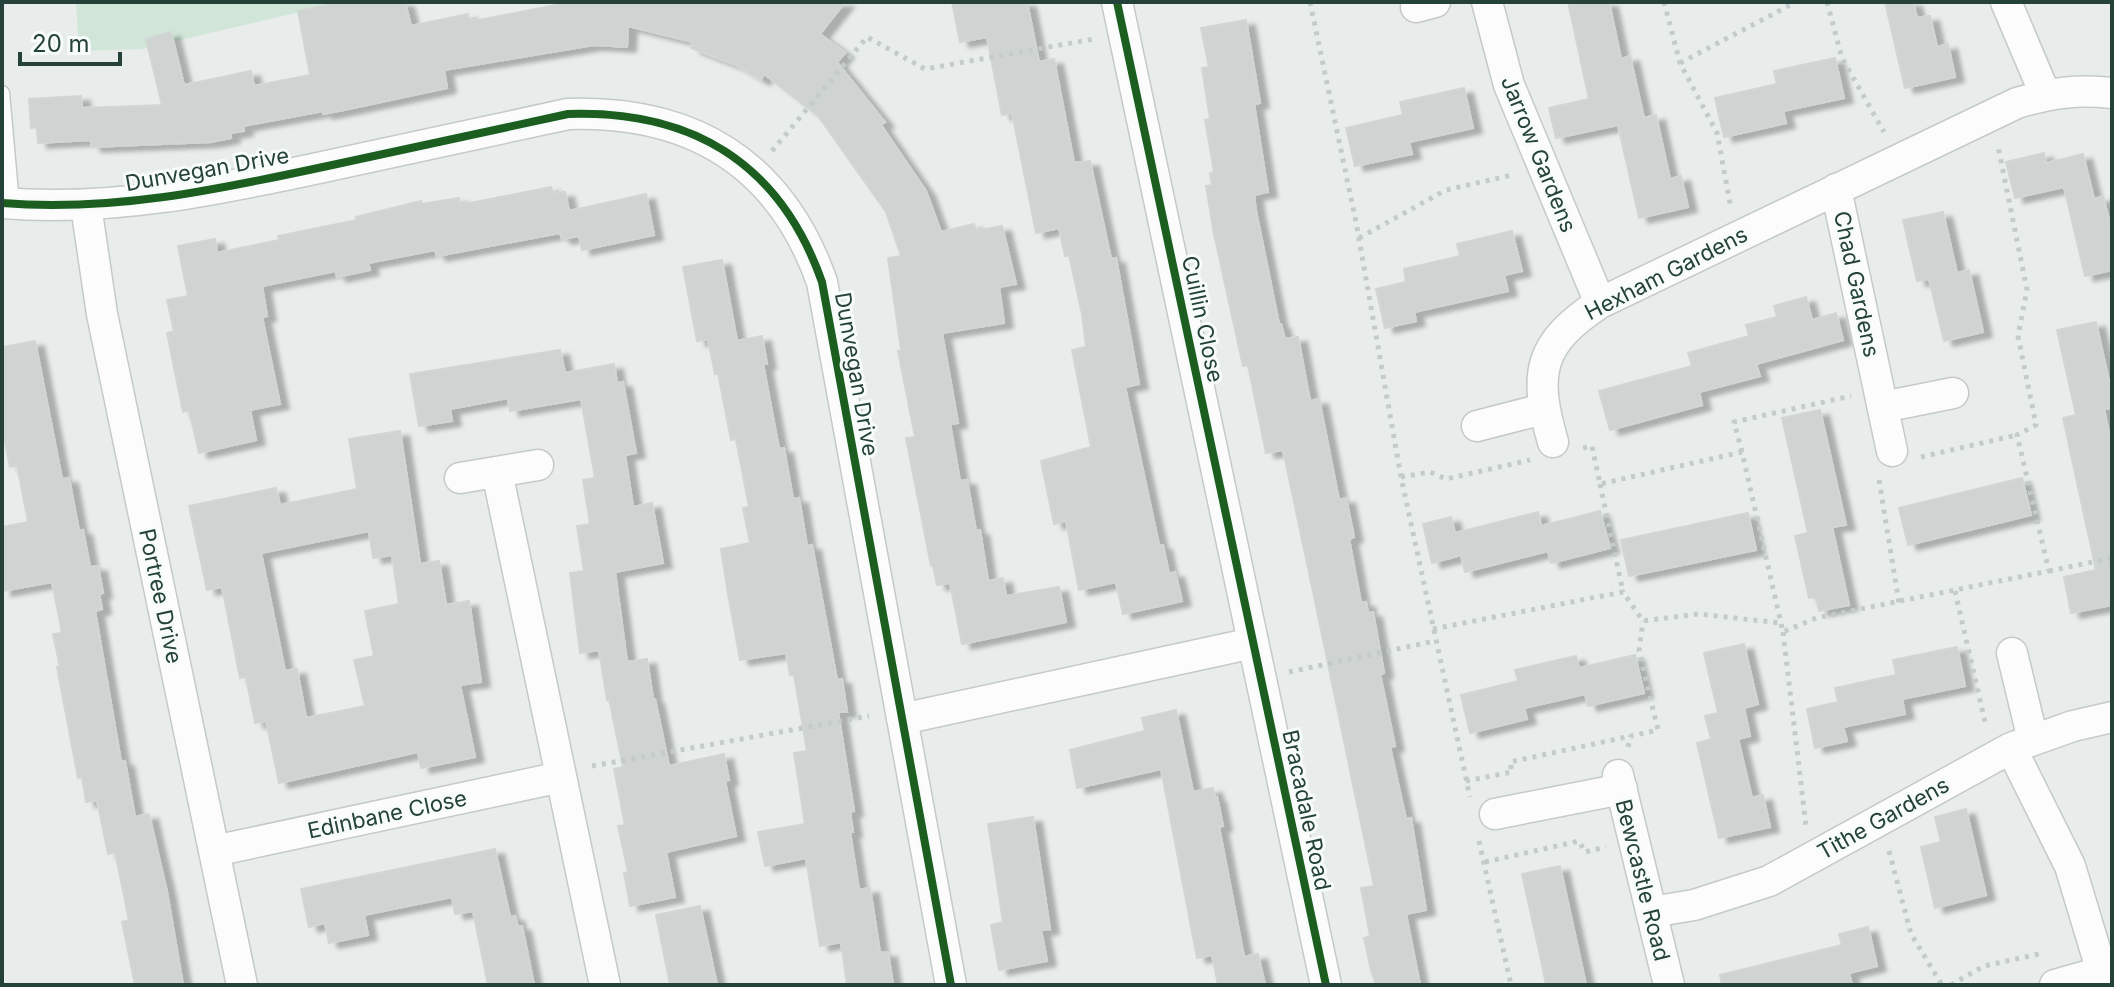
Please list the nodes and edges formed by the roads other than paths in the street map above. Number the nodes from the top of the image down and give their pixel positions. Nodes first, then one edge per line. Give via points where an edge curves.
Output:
1 (1117, 2) edge
2 (1487, 2) edge
3 (2006, 2) edge
4 (2, 93) edge
5 (2112, 93) edge
6 (2045, 94) junction
7 (1836, 189) junction
8 (7, 203) edge
9 (86, 206) junction
10 (1600, 303) junction
11 (1953, 393) dead end
12 (1883, 407) junction
13 (1543, 409) junction
14 (1477, 426) dead end
15 (1558, 449) road end
16 (1893, 459) road end
17 (538, 465) dead end
18 (497, 472) junction
19 (460, 478) dead end
20 (1253, 643) junction
21 (2012, 653) dead end
22 (2112, 717) edge
23 (902, 719) junction
24 (2022, 744) junction
25 (561, 777) junction
26 (1481, 817) road end
27 (214, 851) junction
28 (1651, 912) junction
29 (2107, 971) edge
30 (242, 985) edge
31 (605, 985) edge
32 (951, 985) edge
33 (1326, 985) edge
34 (1669, 985) edge
35 (2055, 985) edge

1 - 20 street, Cuillin Close
2 - 10 street, Jarrow Gardens via 1509,85
3 - 6 street
4 - 8 lane
5 - 6 street, Chad Gardens
6 - 7 street, Chad Gardens via 1991,114
7 - 10 street, Hexham Gardens
7 - 12 street, Chad Gardens
8 - 9 street, Dunvegan Drive
9 - 23 street, Dunvegan Drive via 241,184 568,114 657,122 725,151 779,197 811,251 822,282
9 - 27 street, Portree Drive via 102,314
10 - 13 street, Hexham Gardens via 1575,319 1554,345 1541,382
11 - 12 street
12 - 16 street, Chad Gardens
13 - 14 street
13 - 15 street, Hexham Gardens
17 - 18 street
18 - 19 street
18 - 25 street
20 - 23 street
20 - 33 street, Bracadale Road
21 - 24 street
22 - 24 street, Tithe Gardens
23 - 32 street, Dunvegan Drive
24 - 28 street, Tithe Gardens via 1769,881 1694,905
24 - 29 street
25 - 27 street, Edinbane Close
25 - 31 street
26 - 28 street, Bewcastle Road via 1620,782
27 - 30 street, Portree Drive
28 - 34 street, Bewcastle Road
29 - 35 street

